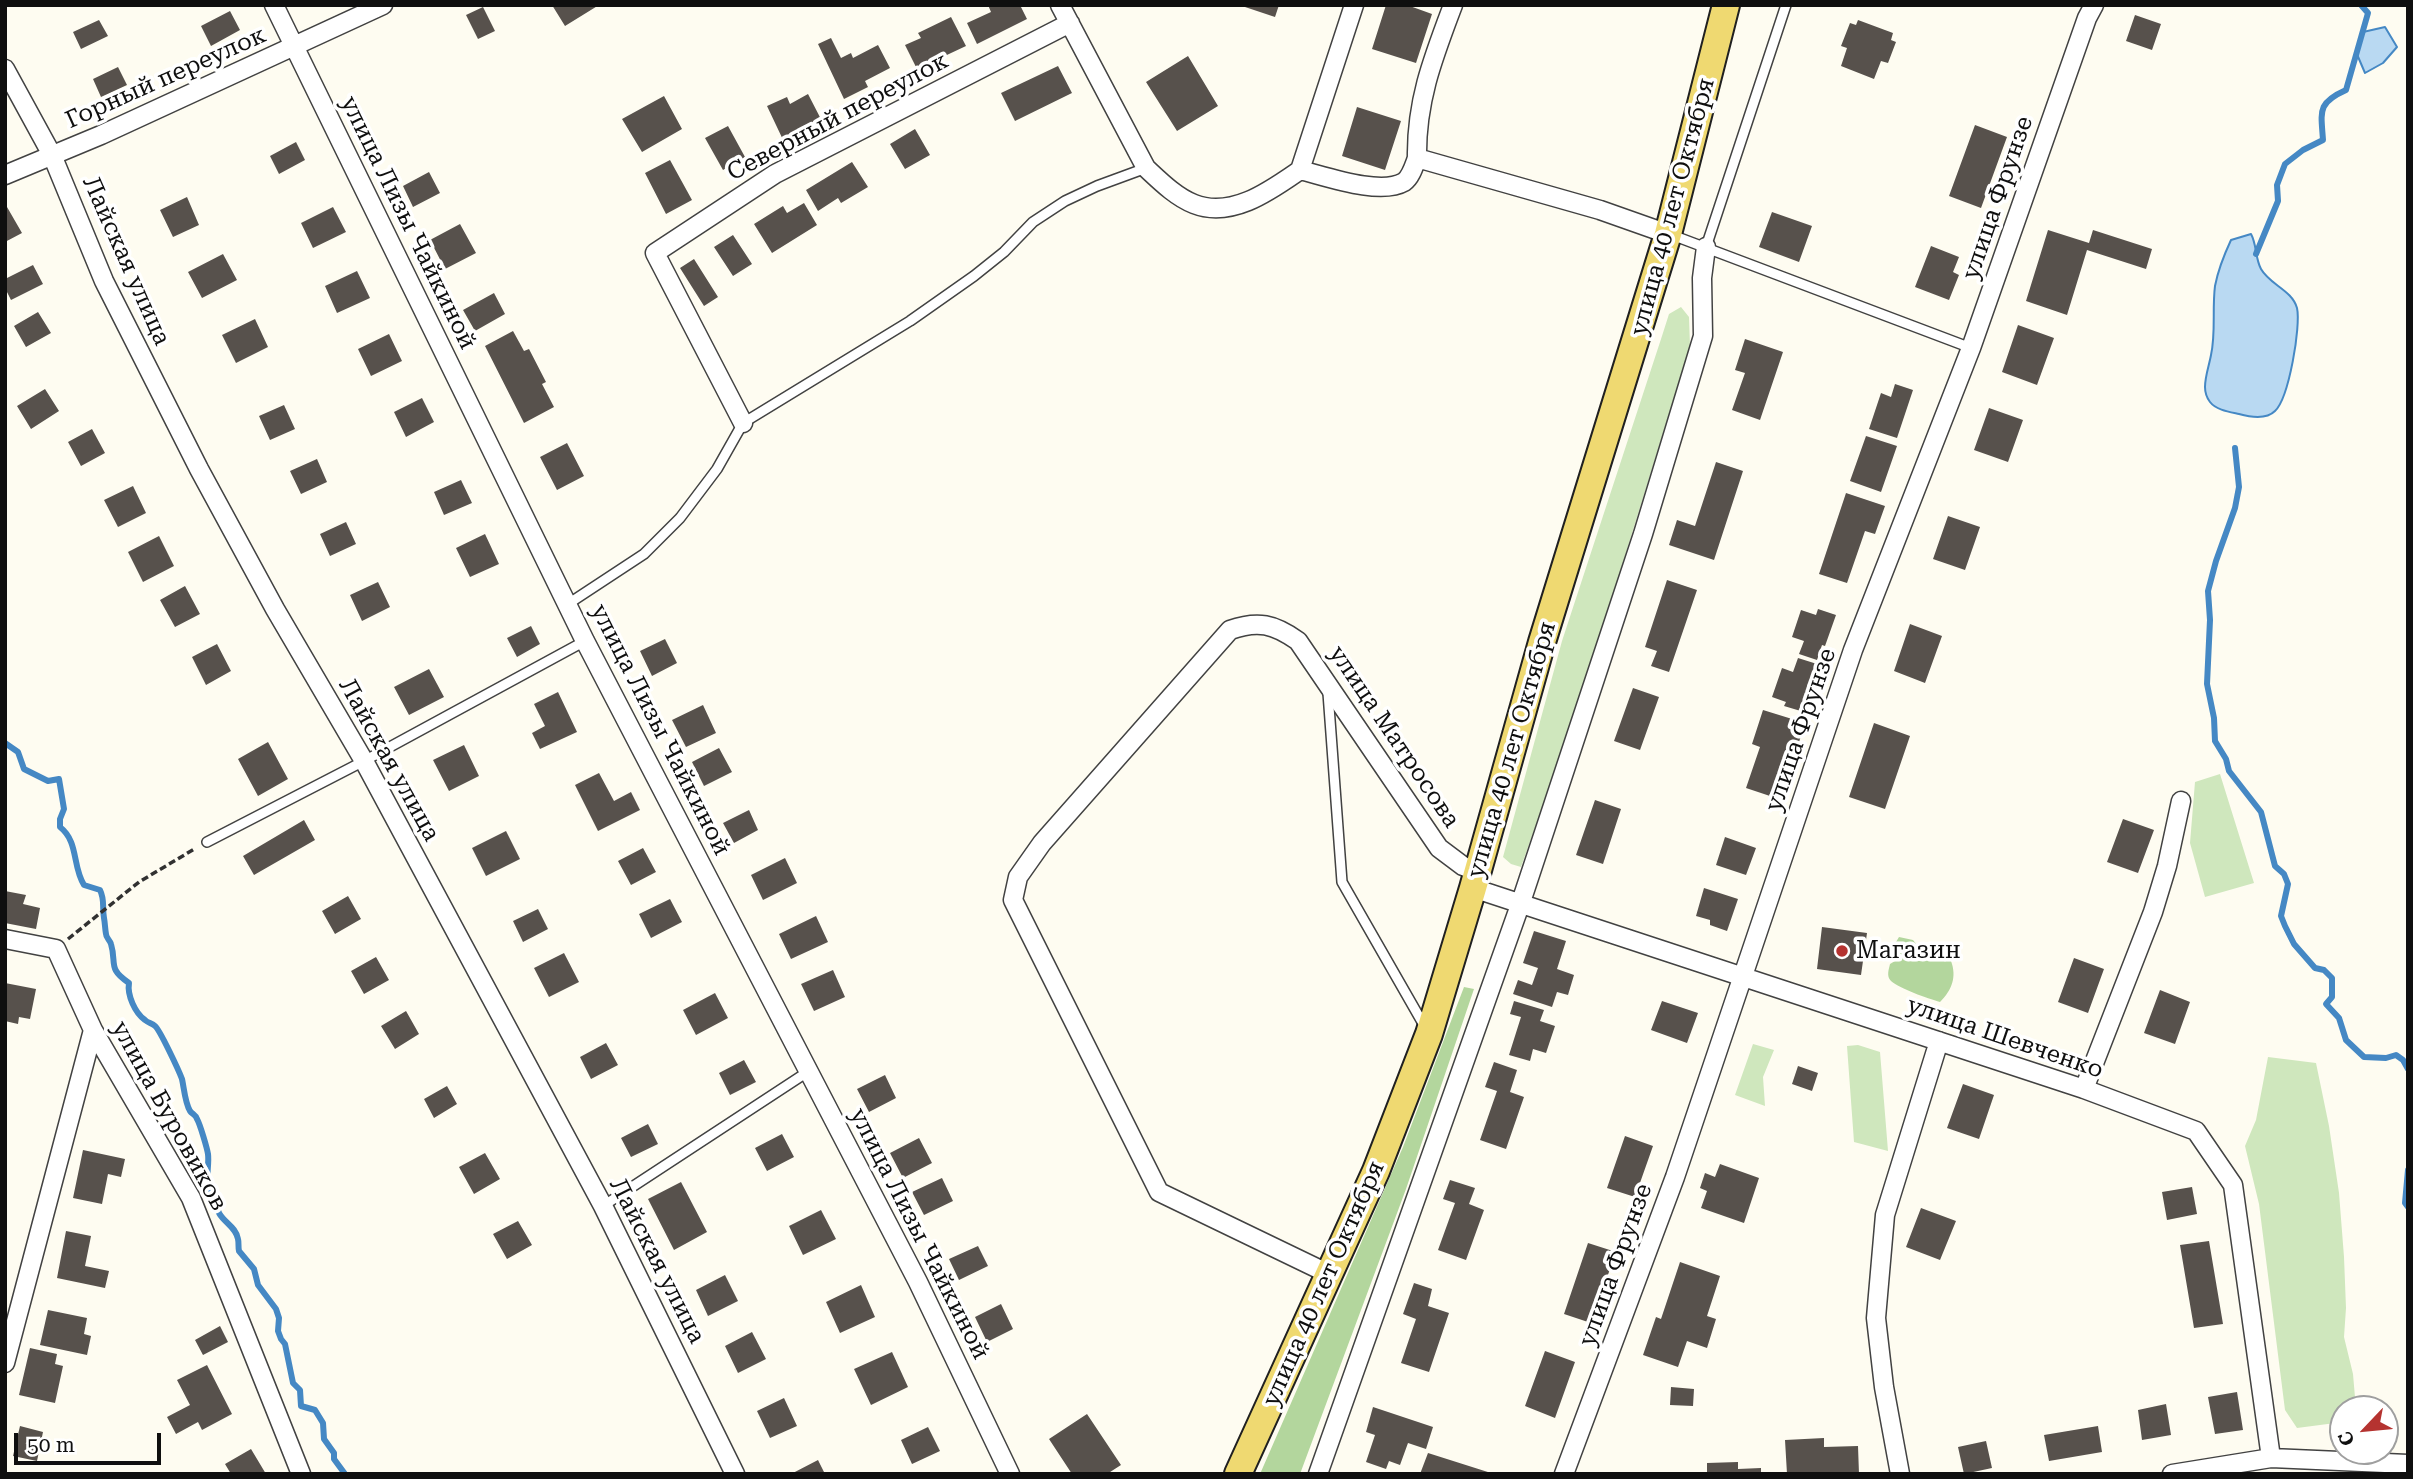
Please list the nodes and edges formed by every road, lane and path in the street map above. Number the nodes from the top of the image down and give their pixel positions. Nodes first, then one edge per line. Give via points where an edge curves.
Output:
1 (274, 5) edge
2 (383, 5) edge
3 (1060, 5) edge
4 (1354, 5) edge
5 (1453, 5) edge
6 (1726, 5) edge
7 (1786, 5) edge
8 (2094, 5) edge
9 (1070, 23) junction
10 (294, 47) junction
11 (5, 69) edge
12 (52, 155) junction
13 (1417, 158) junction
14 (1146, 168) junction
15 (1300, 170) junction
16 (5, 175) edge
17 (1668, 234) junction
18 (1706, 247) junction
19 (1971, 348) junction
20 (743, 423) junction
21 (568, 604) junction
22 (585, 640) junction
23 (1328, 684) junction
24 (364, 761) junction
25 (2181, 801) dead end
26 (207, 842) joint
27 (1475, 880) junction
28 (1520, 905) junction
29 (5, 939) edge
30 (56, 949) junction
31 (1744, 978) junction
32 (93, 1030) junction
33 (1429, 1034) junction
34 (1939, 1041) junction
35 (809, 1071) junction
36 (2084, 1089) junction
37 (603, 1206) junction
38 (1329, 1274) junction
39 (11, 1320) edge
40 (5, 1363) edge
41 (2271, 1458) junction
42 (2408, 1464) edge
43 (2366, 1468) edge
44 (301, 1474) edge
45 (736, 1474) edge
46 (1010, 1474) edge
47 (1238, 1474) edge
48 (1318, 1474) edge
49 (1564, 1474) edge
50 (1900, 1474) edge
51 (2172, 1474) edge

1 - 10 street, улица Лизы Чайкиной
2 - 10 street, Горный переулок
3 - 9 street
4 - 15 street
5 - 13 street via 1421,100
6 - 17 main road, улица 40 лет Октября
7 - 18 lane
8 - 19 street, улица Фрунзе
9 - 14 street
9 - 20 street, Северный переулок via 775,174 655,253
10 - 12 street, Горный переулок
10 - 21 street, улица Лизы Чайкиной
11 - 12 street, Лайская улица
12 - 16 street, Горный переулок
12 - 24 street, Лайская улица via 104,281 199,469
13 - 15 street via 1402,183 1379,187
13 - 17 street
14 - 15 street via 1195,205 1218,208 1257,197
14 - 20 lane via 1065,201 1034,222 974,276 910,321
17 - 18 lane
17 - 27 main road, улица 40 лет Октября via 1542,642
18 - 19 lane
18 - 28 street, улица 40 лет Октября via 1703,336 1597,679
19 - 31 street, улица Фрунзе via 1853,650
20 - 21 lane via 718,469 680,518 644,554
21 - 22 street, улица Лизы Чайкиной
22 - 24 lane
22 - 35 street, улица Лизы Чайкиной
23 - 27 street, улица Матросова via 1439,848
23 - 33 lane via 1342,882
23 - 38 street, улица Матросова via 1298,641 1273,627 1250,623 1230,630 1042,843 1017,877 1013,900 1159,1192
24 - 26 lane
24 - 37 street, Лайская улица
25 - 36 street via 2153,912
26 - 30 path via 139,882
27 - 28 street, улица Шевченко
27 - 33 main road, улица 40 лет Октября
28 - 31 street, улица Шевченко
28 - 48 street, улица 40 лет Октября
29 - 30 street
30 - 32 street, улица Буровиков
31 - 34 street, улица Шевченко
31 - 49 street, улица Фрунзе
32 - 39 street
32 - 44 street, улица Буровиков via 191,1198
33 - 38 main road, улица 40 лет Октября via 1376,1171
34 - 36 street, улица Шевченко
34 - 50 street via 1885,1215 1876,1318
35 - 37 lane
35 - 46 street, улица Лизы Чайкиной
36 - 41 street, улица Шевченко via 2196,1130 2233,1185
37 - 45 street, Лайская улица
38 - 47 main road, улица 40 лет Октября
39 - 40 street
41 - 43 street
41 - 51 street
42 - 43 street

